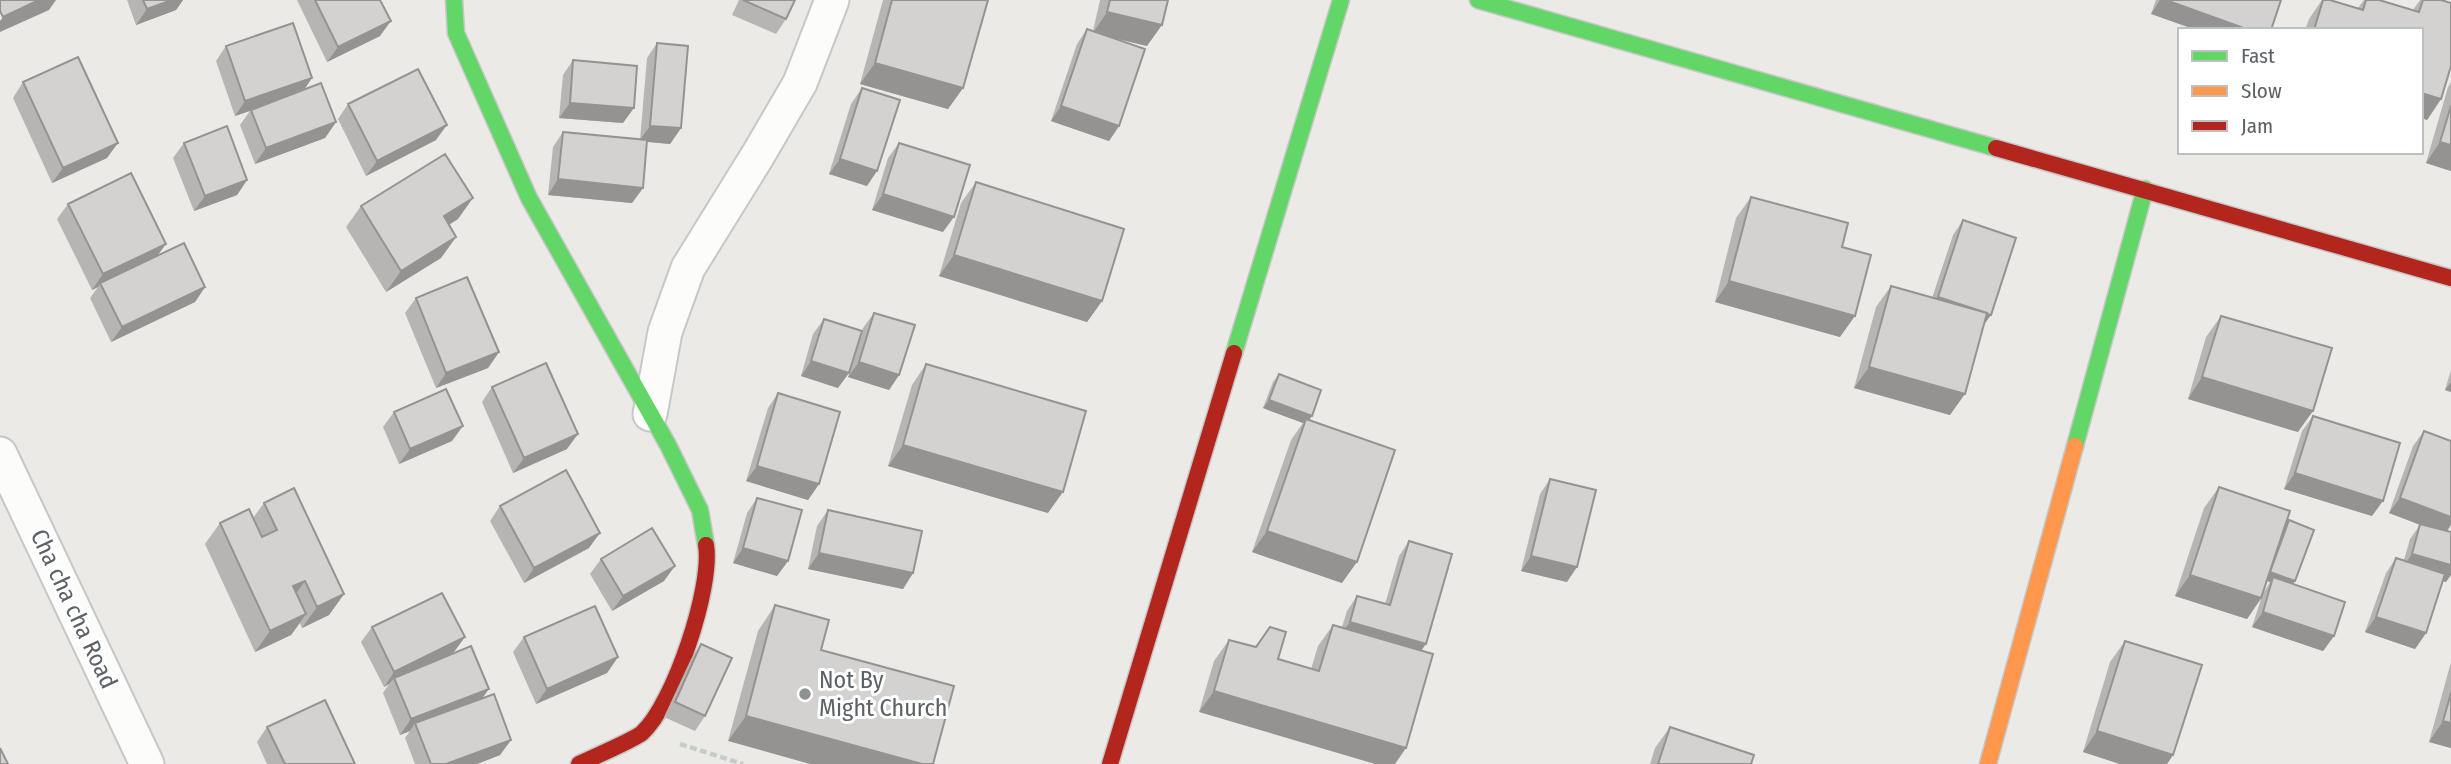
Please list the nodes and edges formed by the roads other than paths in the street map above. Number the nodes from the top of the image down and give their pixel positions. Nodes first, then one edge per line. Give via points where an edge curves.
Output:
1 (454, 0) edge
2 (832, 0) edge
3 (1341, 0) edge
4 (1478, 0) edge
5 (2145, 189) junction
6 (2451, 278) edge
7 (650, 414) junction
8 (0, 454) edge
9 (147, 764) edge
10 (579, 764) edge
11 (1110, 764) edge
12 (1988, 764) edge

1 - 7 street via 456,33 529,198
2 - 7 street via 800,83 688,268 665,332
3 - 11 street
4 - 5 street
5 - 6 street
5 - 12 street
7 - 10 street via 700,510 707,552 703,596 663,703 642,733
8 - 9 street, Cha cha cha Road

